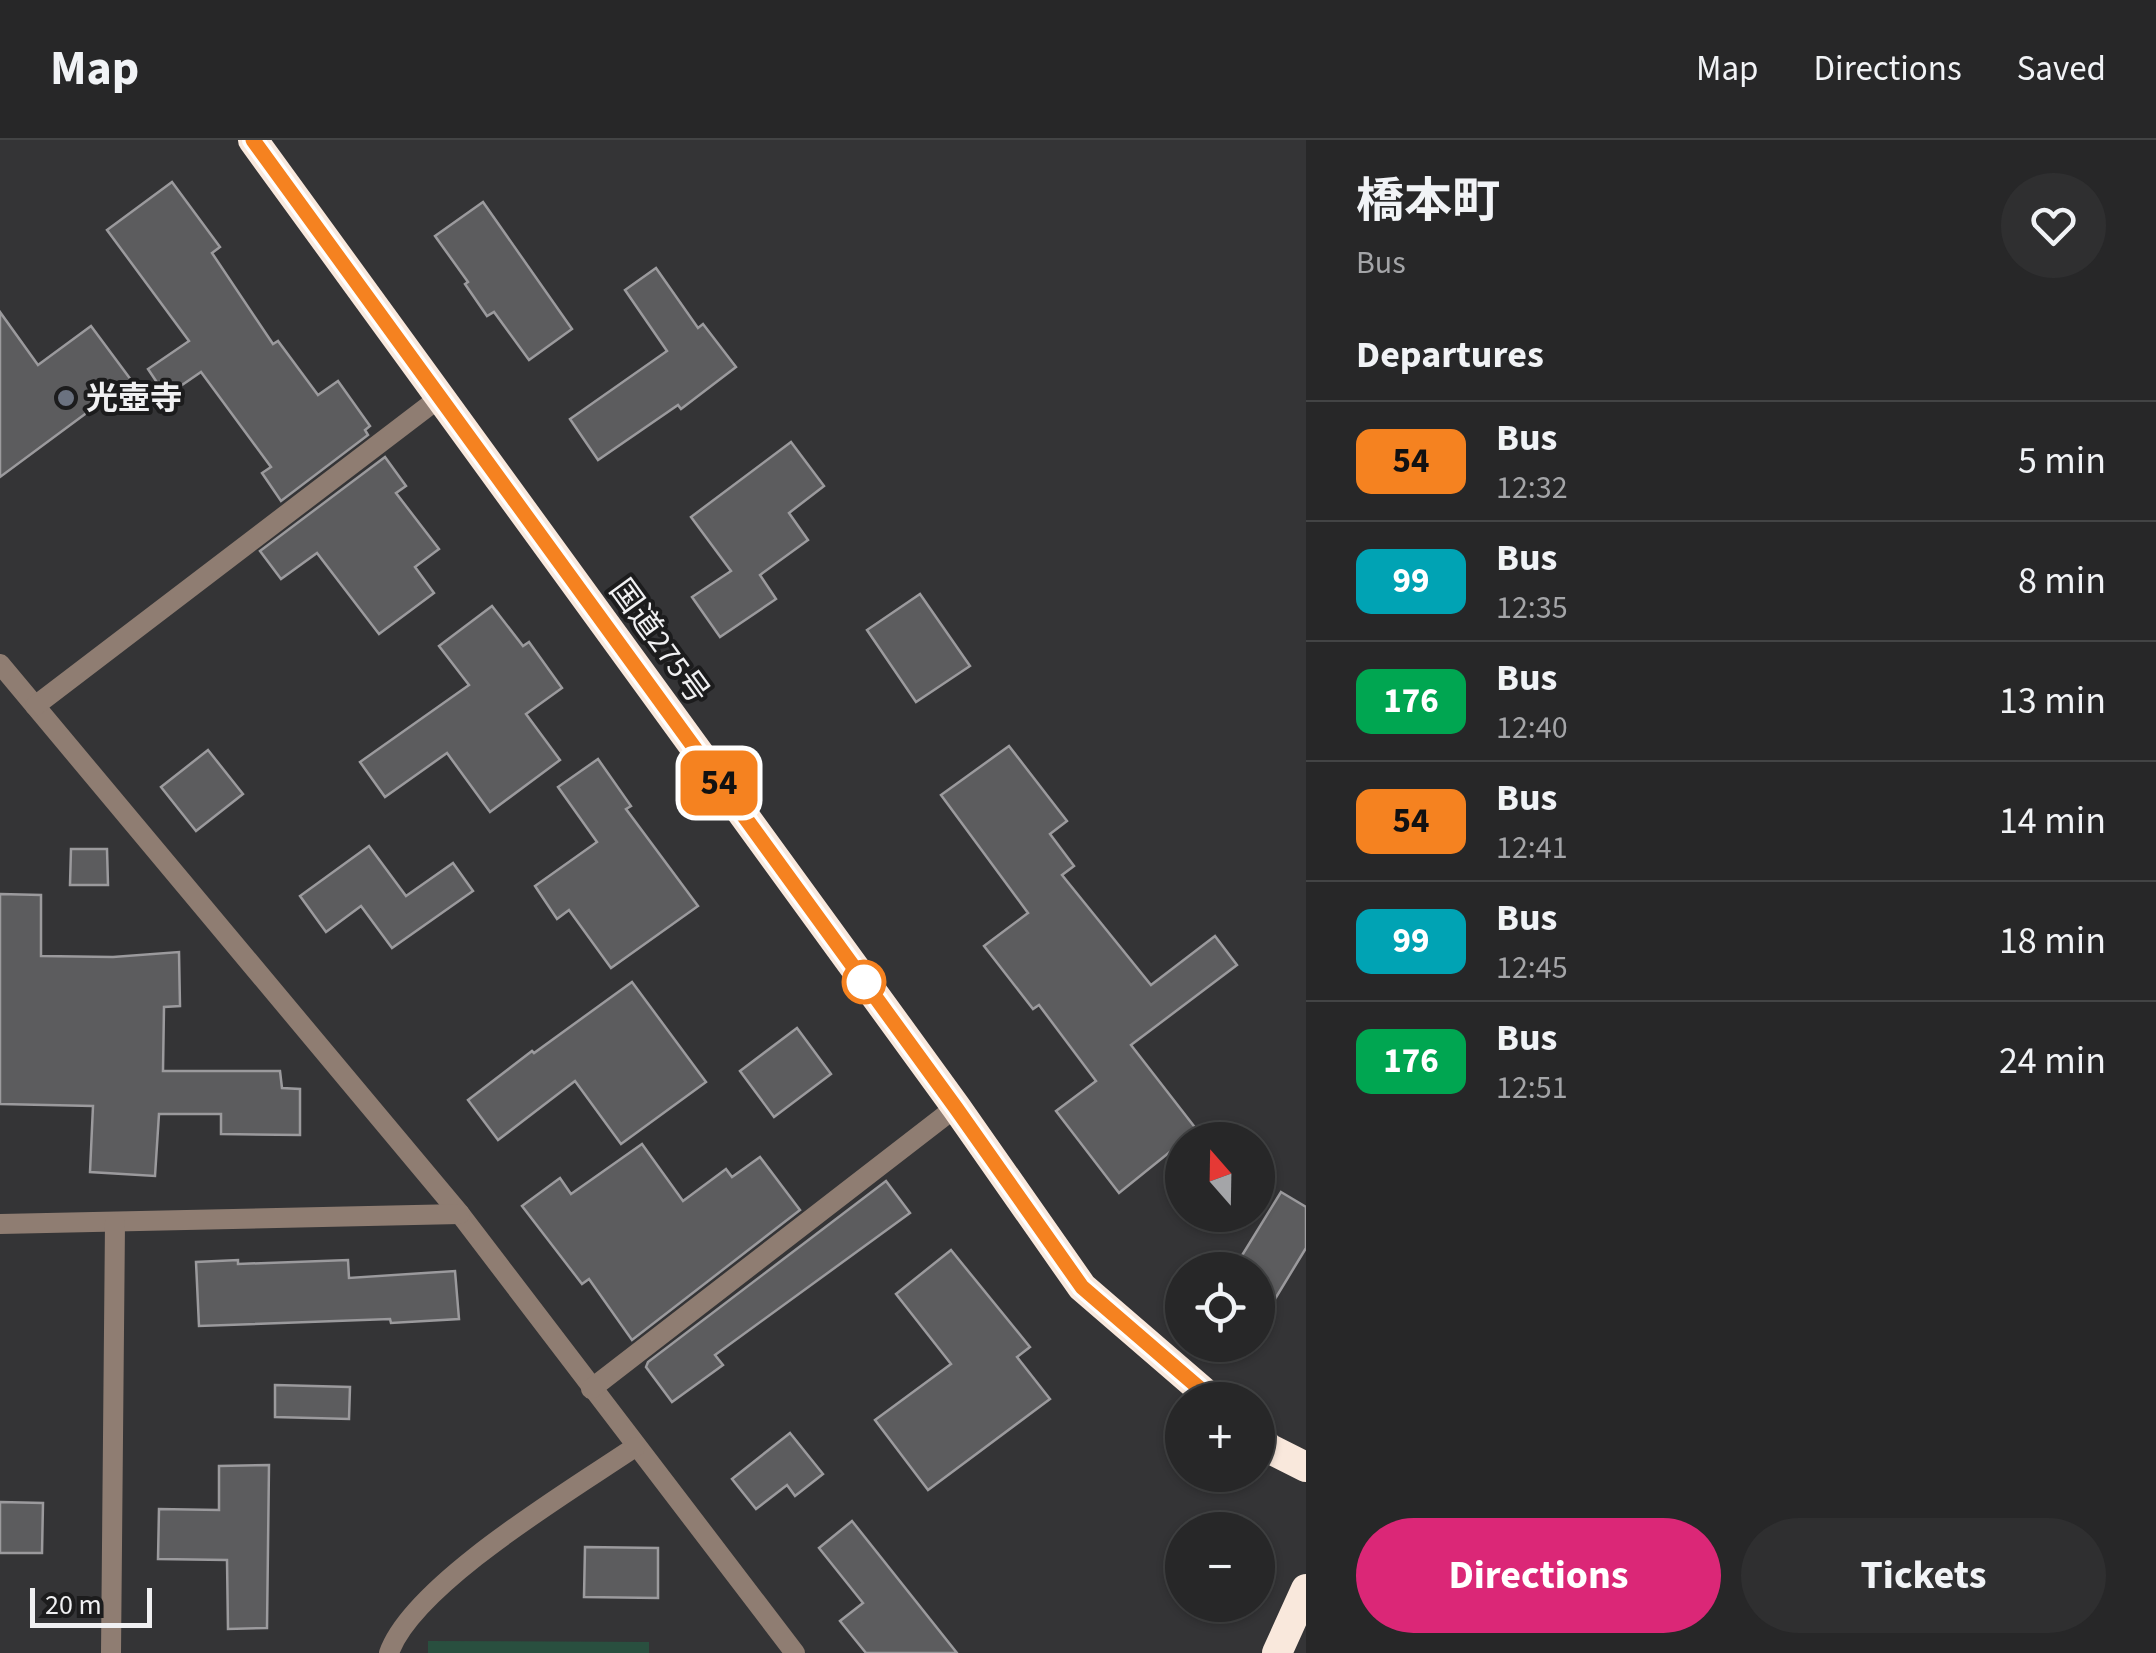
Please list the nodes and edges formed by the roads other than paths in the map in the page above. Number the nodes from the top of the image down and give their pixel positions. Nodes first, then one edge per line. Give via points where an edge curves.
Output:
1 (253, 140) edge
2 (439, 398) junction
3 (0, 664) edge
4 (35, 706) junction
5 (956, 1108) junction
6 (460, 1214) junction
7 (115, 1223) junction
8 (0, 1224) edge
9 (1192, 1382) edge
10 (591, 1389) junction
11 (635, 1447) junction
12 (1275, 1452) edge
13 (1306, 1467) edge
14 (1306, 1588) edge
15 (110, 1653) edge
16 (389, 1653) edge
17 (795, 1653) edge
18 (1276, 1653) edge

1 - 2 highway, 国道275号
2 - 4 street
2 - 5 highway, 国道275号
3 - 4 street
4 - 6 street
5 - 9 highway, 国道275号 via 1082,1287
5 - 10 street
6 - 7 street
6 - 10 street
7 - 8 street
7 - 15 street
10 - 11 street
11 - 16 street via 494,1542 443,1585
11 - 17 street
12 - 13 highway
14 - 18 highway

